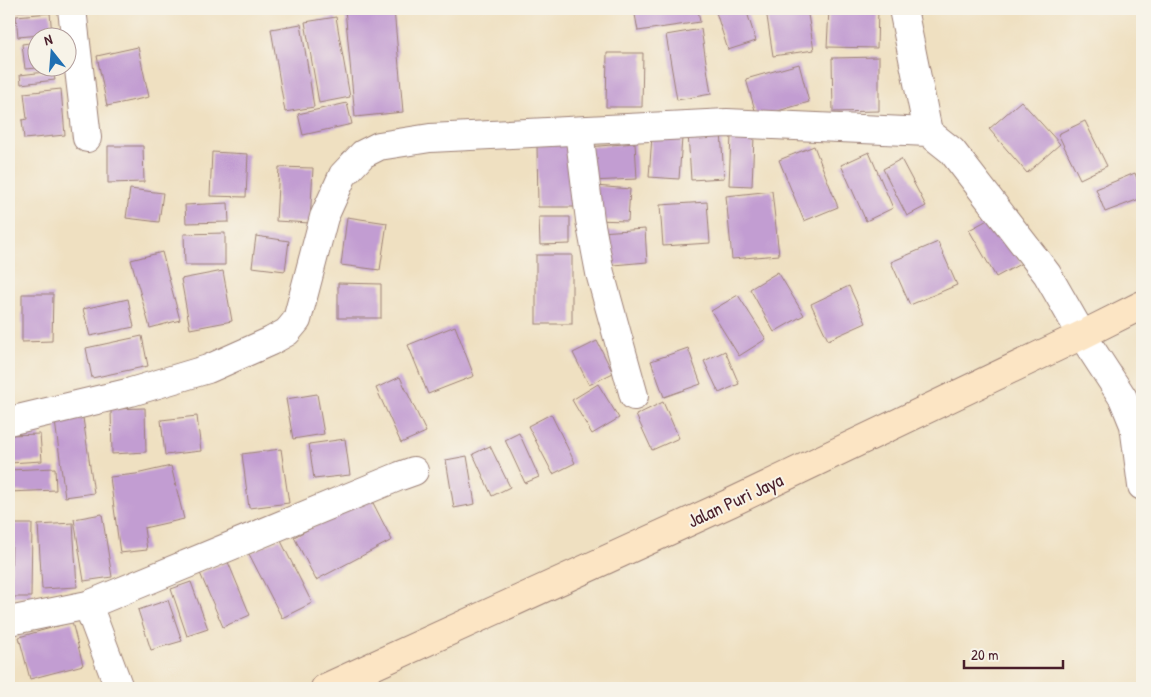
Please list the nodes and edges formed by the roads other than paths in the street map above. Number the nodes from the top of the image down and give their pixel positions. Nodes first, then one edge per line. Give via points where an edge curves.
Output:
1 (72, 9) edge
2 (903, 9) edge
3 (579, 131) junction
4 (928, 132) junction
5 (87, 138) dead end
6 (1142, 305) edge
7 (1082, 336) junction
8 (634, 396) dead end
9 (9, 420) edge
10 (414, 472) dead end
11 (1142, 486) edge
12 (88, 605) junction
13 (9, 621) edge
14 (116, 677) edge
15 (325, 688) edge

1 - 5 street
2 - 4 street
3 - 4 street via 727,122
3 - 8 street via 600,273
3 - 9 street via 430,138 379,146 364,154 343,175 324,216 297,320 287,332 208,369 131,392
4 - 7 street via 952,151 1047,274
6 - 7 street, Jalan Puri Jaya
7 - 11 street via 1123,398 1134,425
7 - 15 street, Jalan Puri Jaya via 730,503
10 - 12 street
12 - 13 street
12 - 14 street

